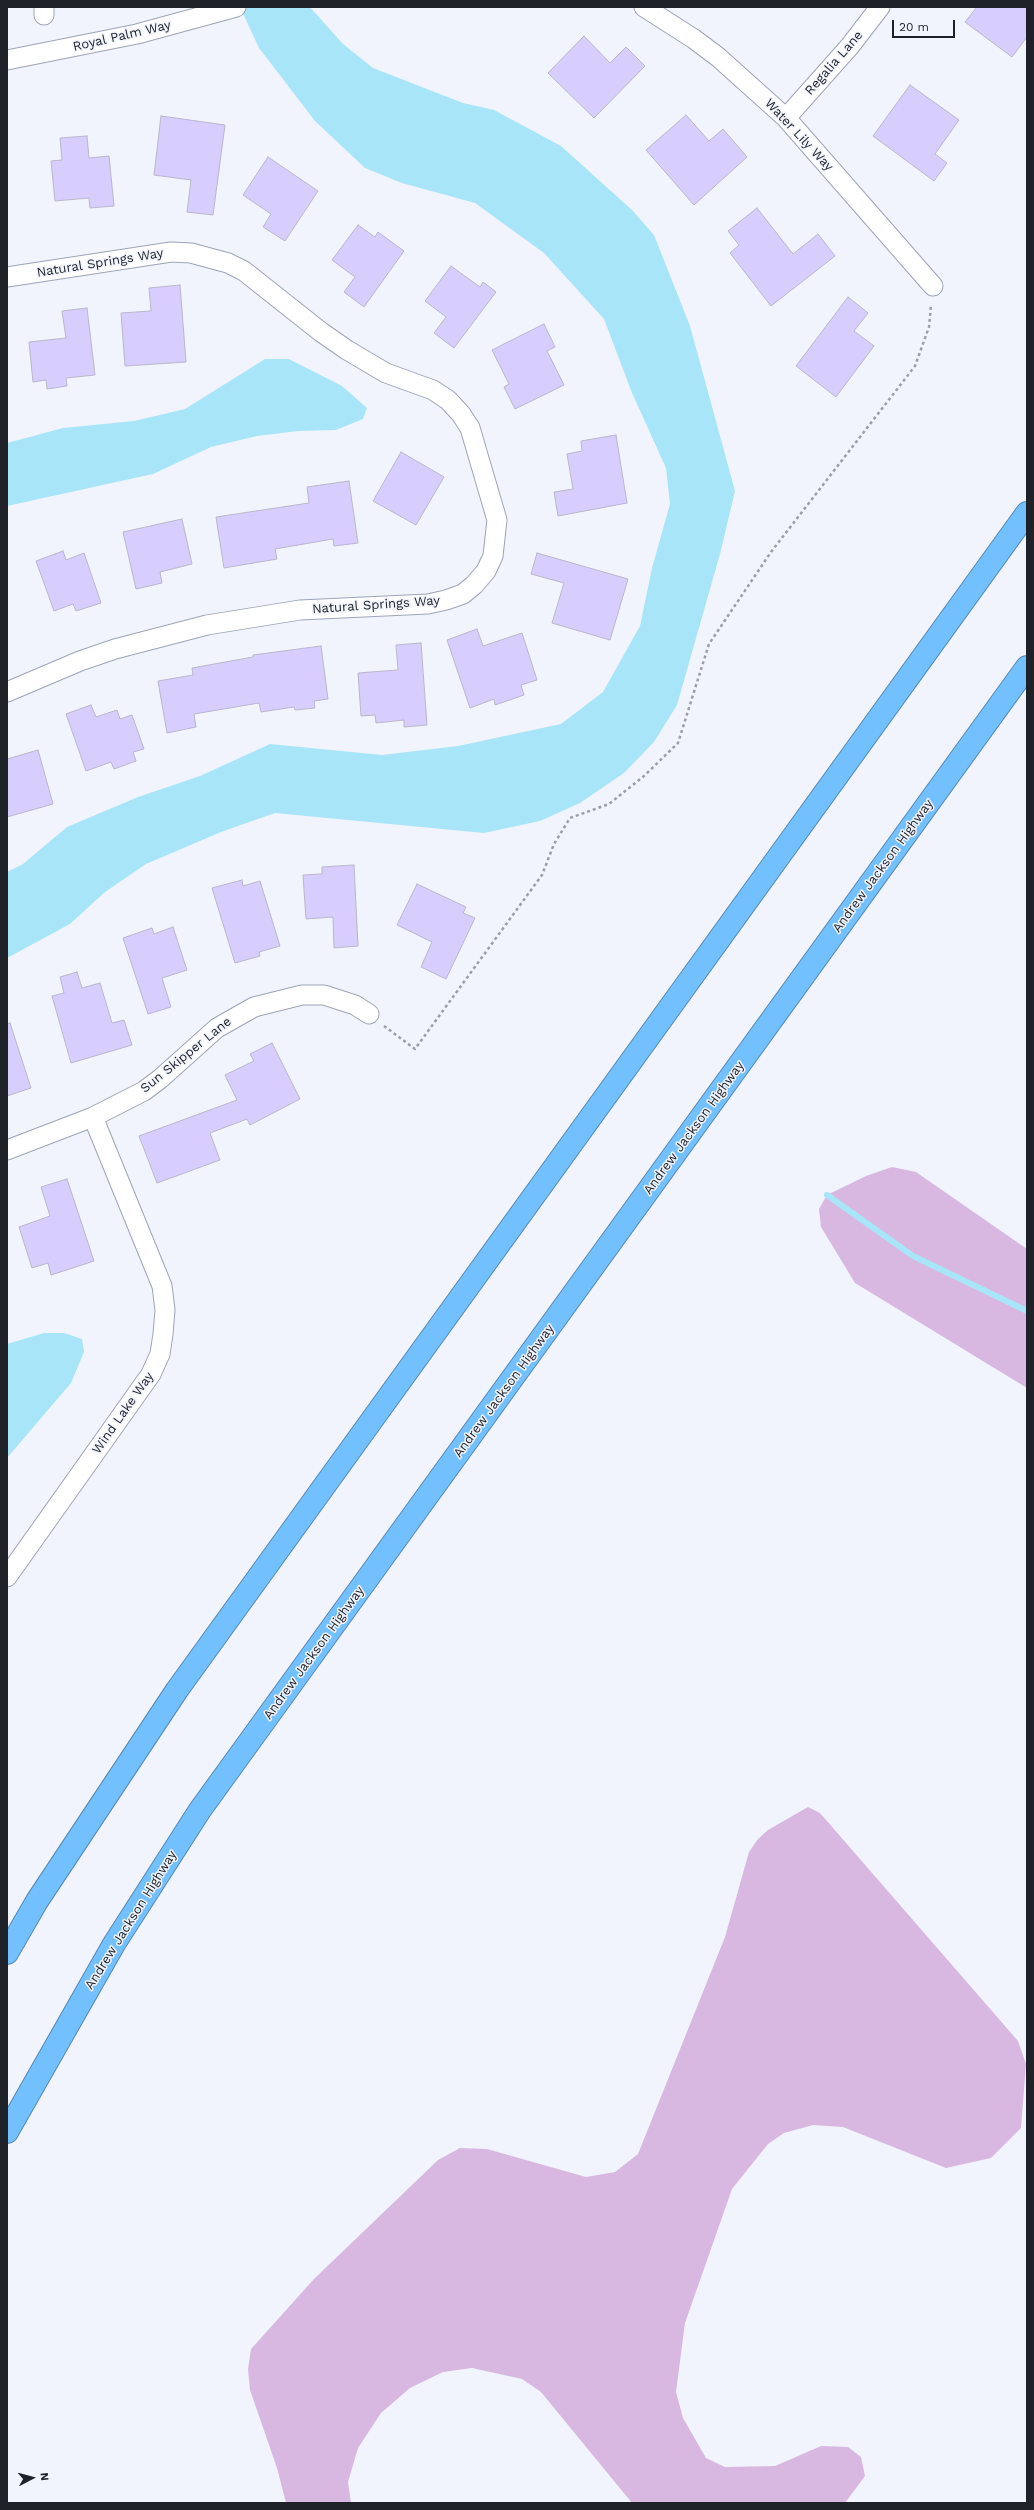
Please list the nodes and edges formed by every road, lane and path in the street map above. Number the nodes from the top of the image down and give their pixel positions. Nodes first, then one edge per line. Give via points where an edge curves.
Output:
1 (236, 7) edge
2 (644, 7) edge
3 (880, 7) edge
4 (7, 60) edge
5 (786, 118) junction
6 (7, 277) edge
7 (933, 286) joint
8 (1027, 513) edge
9 (1027, 667) edge
10 (7, 692) edge
11 (369, 1014) joint
12 (93, 1117) junction
13 (7, 1150) edge
14 (7, 1577) edge
15 (7, 1953) edge
16 (7, 2132) edge

1 - 4 street, Royal Palm Way via 91,44
2 - 5 street, Water Lily Way via 718,57
3 - 5 street, Regalia Lane via 850,46
5 - 7 street, Water Lily Way
6 - 10 street, Natural Springs Way via 171,252 191,253 228,263 244,271 347,350 386,372 433,390 448,400 470,428 497,520 493,556 486,571 463,594 446,600 428,604 300,610 207,625 108,651
7 - 11 path via 928,327 915,366 771,552 709,644 678,743 644,776 609,804 570,818 554,844 542,875 416,1049
8 - 15 highway via 182,1684 38,1901
9 - 16 highway, Andrew Jackson Highway via 200,1810 114,1944
11 - 12 street, Sun Skipper Lane via 355,1005 324,995 302,995 254,1007 217,1028 144,1091
12 - 13 street, Sun Skipper Lane
12 - 14 street, Wind Lake Way via 162,1286 165,1310 160,1354 151,1374

